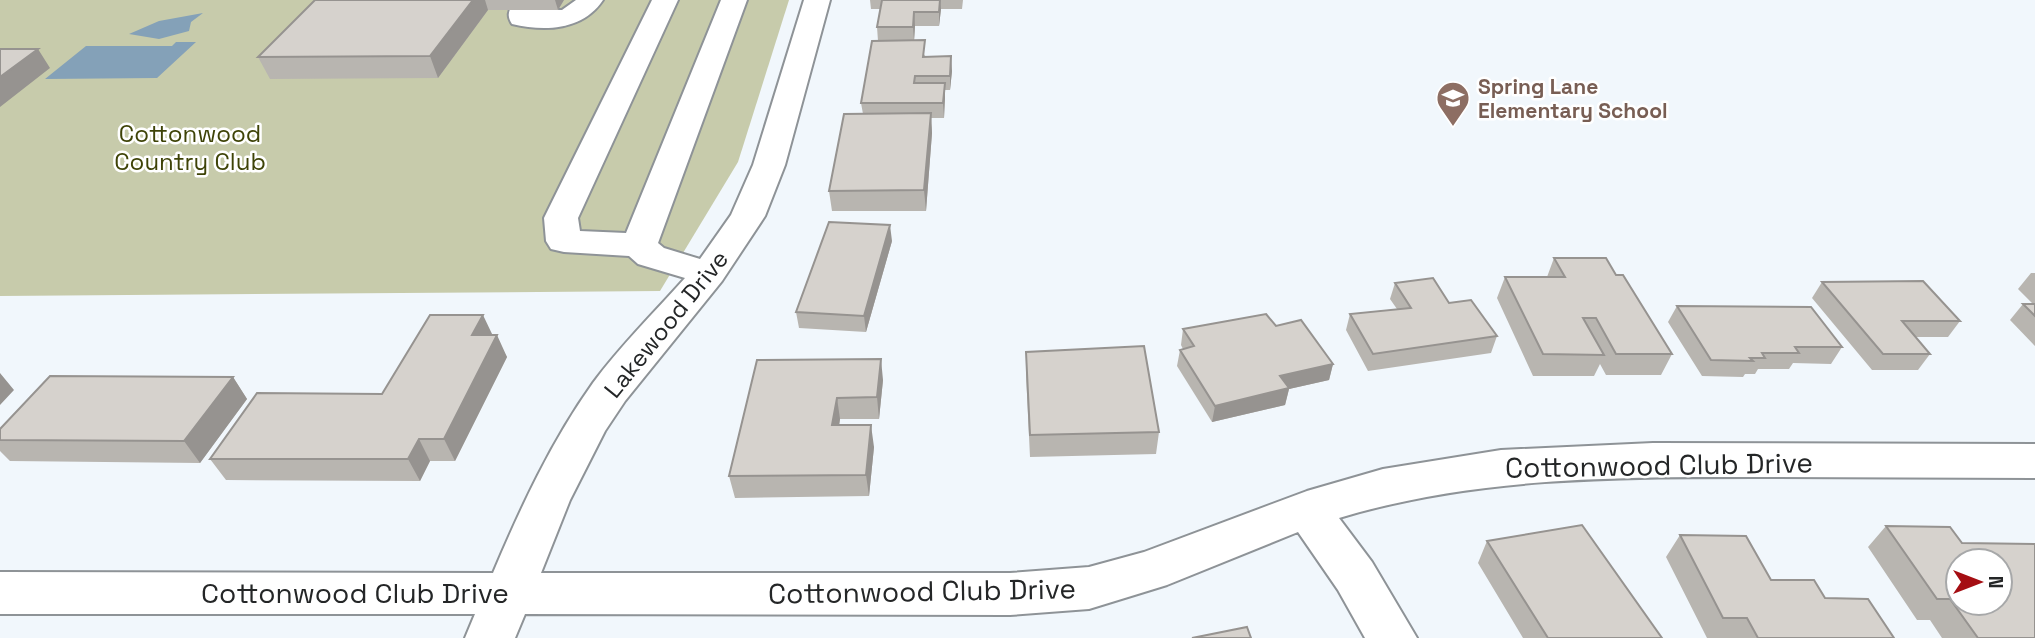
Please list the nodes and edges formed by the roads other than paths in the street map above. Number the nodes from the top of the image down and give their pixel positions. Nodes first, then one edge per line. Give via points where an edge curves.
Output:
1 (590, 0) edge
2 (665, 0) edge
3 (734, 0) edge
4 (817, 0) edge
5 (522, 10) dead end
6 (639, 245) junction
7 (709, 273) junction
8 (2035, 461) edge
9 (1307, 509) junction
10 (0, 593) edge
11 (508, 593) junction
12 (490, 638) edge
13 (1392, 638) edge

1 - 5 street via 573,18 522,18
2 - 6 street via 561,218 564,242
3 - 6 street
4 - 7 street, Lakewood Drive via 760,190
6 - 7 street via 651,256
7 - 11 street, Lakewood Drive via 588,424 547,500
8 - 9 street, Cottonwood Club Drive via 1575,462 1501,467 1383,486
9 - 11 street, Cottonwood Club Drive via 1150,571 1089,588 1010,594
9 - 13 street
10 - 11 street, Cottonwood Club Drive
11 - 12 street, Lakewood Drive

